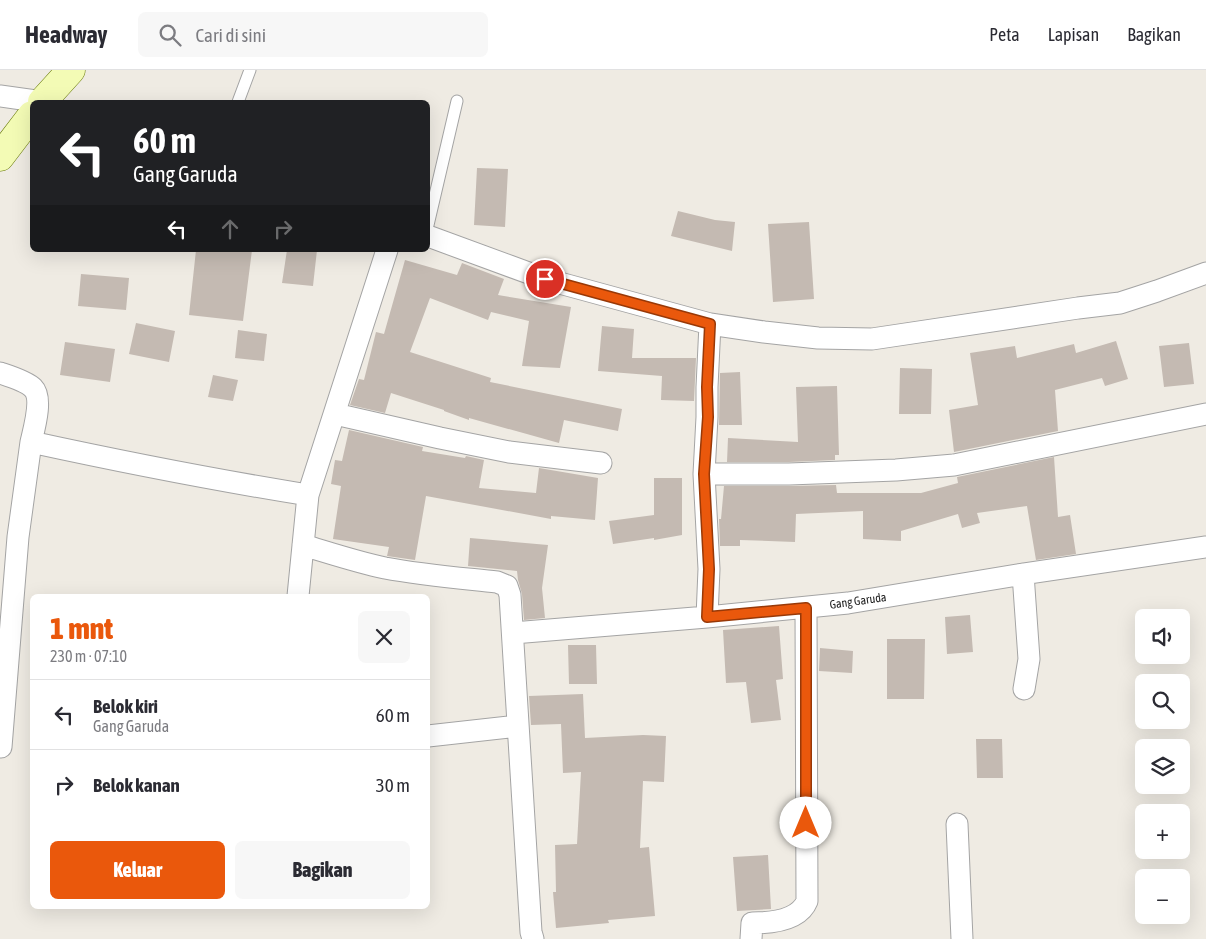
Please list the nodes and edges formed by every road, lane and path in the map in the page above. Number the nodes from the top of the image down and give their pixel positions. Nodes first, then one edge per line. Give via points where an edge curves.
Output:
1 (71, 70) edge
2 (250, 70) edge
3 (0, 96) edge
4 (30, 100) edge
5 (45, 100) edge
6 (239, 100) edge
7 (457, 101) dead end
8 (28, 126) edge
9 (0, 157) edge
10 (430, 216) edge
11 (430, 237) edge
12 (387, 252) edge
13 (1206, 272) edge
14 (710, 324) junction
15 (0, 374) edge
16 (335, 414) junction
17 (1206, 414) edge
18 (31, 442) junction
19 (601, 463) dead end
20 (704, 474) junction
21 (308, 495) junction
22 (303, 544) junction
23 (1206, 547) edge
24 (1024, 574) junction
25 (298, 594) edge
26 (806, 608) junction
27 (707, 617) junction
28 (513, 633) junction
29 (1024, 689) dead end
30 (518, 726) junction
31 (430, 736) edge
32 (1, 747) dead end
33 (957, 824) dead end
34 (533, 939) edge
35 (751, 939) edge
36 (962, 939) edge

1 - 5 main road
2 - 6 lane
3 - 4 street
7 - 10 lane
8 - 9 main road
11 - 14 street via 545,279
12 - 16 street
13 - 14 street via 1120,303 872,339 818,338
14 - 20 street
15 - 18 street via 14,377 33,388 36,394 36,421
16 - 19 street via 509,452
16 - 21 street
17 - 20 street via 954,465 789,474
18 - 21 street
18 - 32 street via 18,538
20 - 27 street via 709,569
21 - 22 street
22 - 25 street
22 - 28 street via 385,568 507,586
23 - 24 street, Gang Garuda
24 - 26 street, Gang Garuda
24 - 29 street via 1029,659
26 - 27 street, Gang Garuda
26 - 35 street via 807,901 791,916 772,922 752,923
27 - 28 street, Gang Garuda
28 - 30 street
30 - 31 street
30 - 34 street
33 - 36 street

